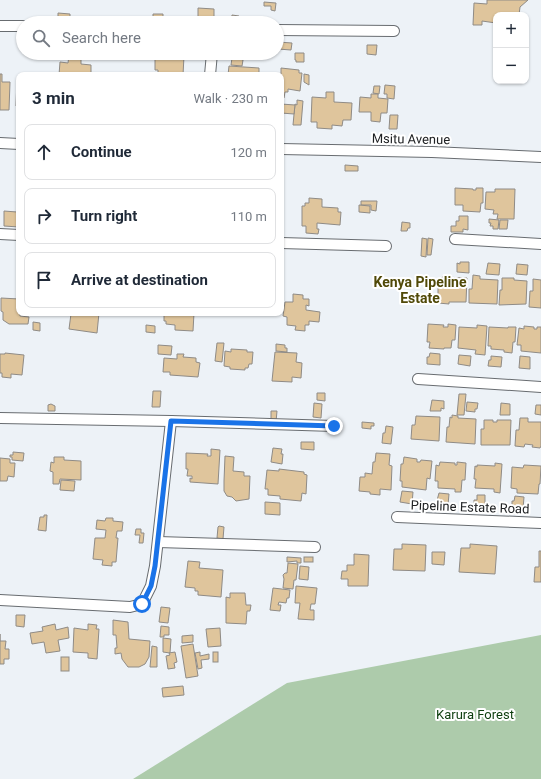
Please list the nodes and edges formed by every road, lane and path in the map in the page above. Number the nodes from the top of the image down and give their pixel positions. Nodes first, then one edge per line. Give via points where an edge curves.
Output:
1 (0, 26) edge
2 (16, 26) edge
3 (284, 30) edge
4 (394, 31) dead end
5 (211, 60) edge
6 (210, 72) edge
7 (0, 143) edge
8 (16, 144) edge
9 (284, 149) edge
10 (541, 157) edge
11 (0, 234) edge
12 (16, 235) edge
13 (455, 239) dead end
14 (284, 243) edge
15 (541, 244) edge
16 (386, 246) dead end
17 (418, 379) dead end
18 (541, 386) edge
19 (0, 418) edge
20 (171, 421) junction
21 (334, 426) dead end
22 (397, 517) dead end
23 (541, 523) edge
24 (158, 542) junction
25 (315, 547) dead end
26 (0, 600) edge

1 - 2 street
3 - 4 street
5 - 6 street
7 - 8 street
9 - 10 street, Msitu Avenue
11 - 12 street
13 - 15 street
14 - 16 street
17 - 18 street
19 - 20 street
20 - 21 street
20 - 24 street
22 - 23 street, Pipeline Estate Road
24 - 25 street
24 - 26 street via 151,586 142,604 130,607

